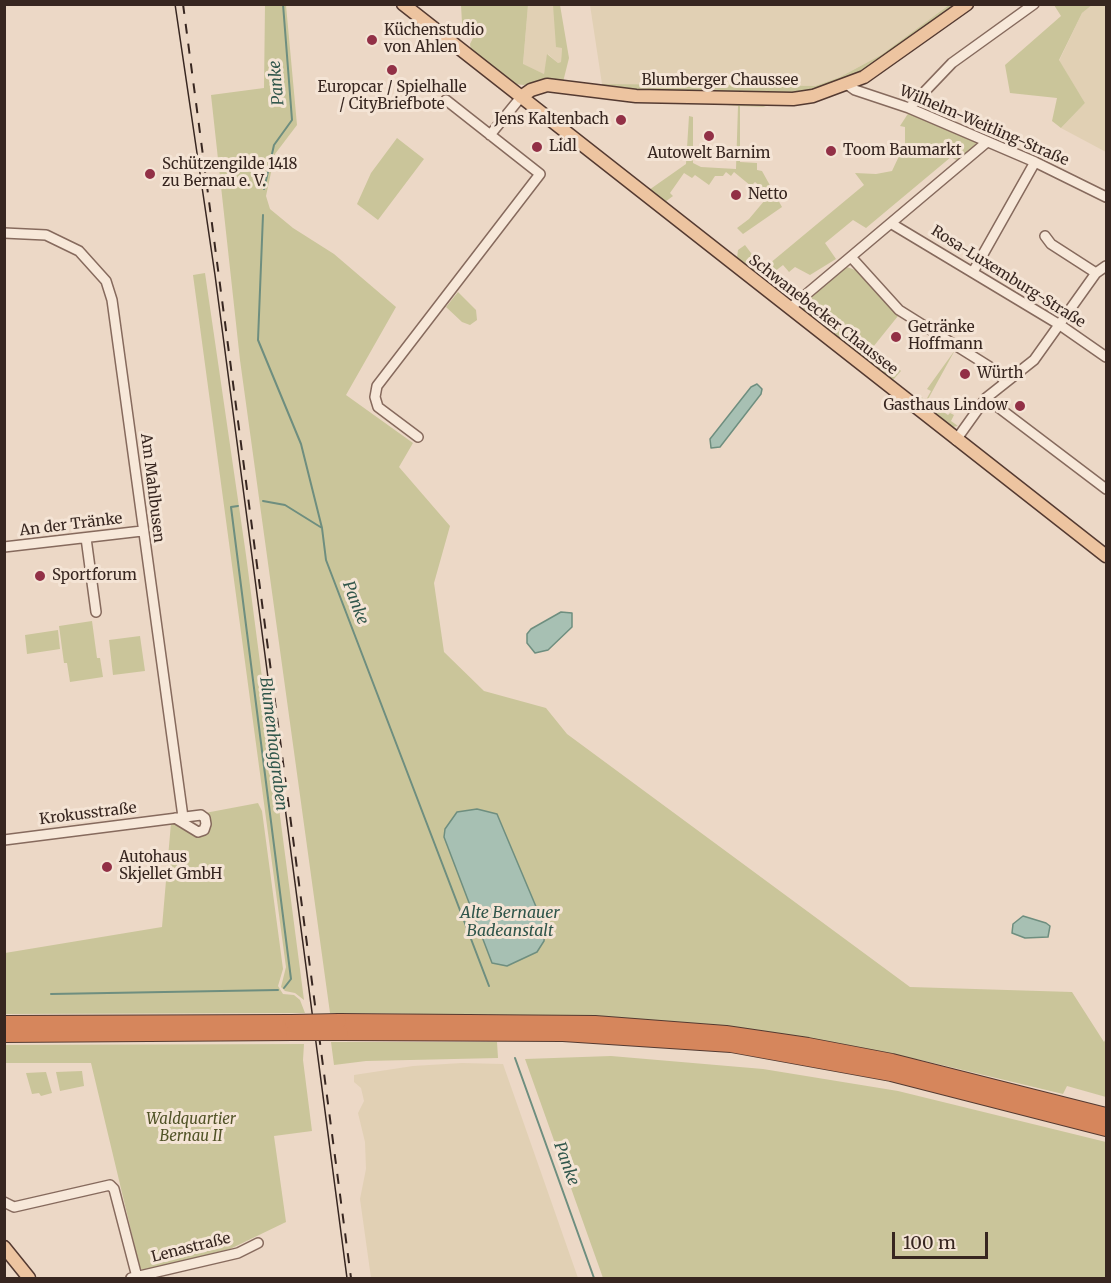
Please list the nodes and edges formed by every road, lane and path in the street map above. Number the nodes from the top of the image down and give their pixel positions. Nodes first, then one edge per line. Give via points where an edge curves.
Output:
1 (403, 4) edge
2 (967, 4) edge
3 (1034, 4) edge
4 (848, 85) junction
5 (521, 96) junction
6 (446, 100) dead end
7 (909, 108) junction
8 (490, 135) junction
9 (987, 142) junction
10 (1035, 162) junction
11 (1107, 197) edge
12 (892, 224) junction
13 (4, 233) edge
14 (1045, 236) dead end
15 (851, 257) junction
16 (1107, 266) edge
17 (973, 272) junction
18 (1096, 273) junction
19 (790, 308) junction
20 (1060, 325) junction
21 (1107, 357) edge
22 (1005, 382) junction
23 (986, 398) junction
24 (417, 436) dead end
25 (956, 441) junction
26 (1107, 489) edge
27 (142, 531) junction
28 (86, 538) junction
29 (4, 547) edge
30 (1107, 556) edge
31 (96, 612) dead end
32 (179, 818) joint
33 (4, 840) edge
34 (4, 1023) edge
35 (340, 1027) junction
36 (292, 1028) junction
37 (4, 1035) edge
38 (1107, 1115) edge
39 (1107, 1129) edge
40 (4, 1202) edge
41 (258, 1243) dead end
42 (4, 1247) edge
43 (29, 1278) edge
44 (134, 1278) edge

1 - 5 main road, Schwanebecker Chaussee
2 - 4 main road, Blumberger Chaussee
3 - 7 street via 952,63
4 - 5 main road, Blumberger Chaussee via 794,99 636,96 547,85
4 - 7 street, Wilhelm-Weitling-Straße
5 - 8 street
5 - 19 main road, Schwanebecker Chaussee
6 - 8 street
7 - 9 street, Wilhelm-Weitling-Straße
8 - 24 street via 540,174 377,386 378,407
9 - 10 street, Wilhelm-Weitling-Straße
9 - 12 street
10 - 11 street, Wilhelm-Weitling-Straße
10 - 17 street
12 - 15 street
12 - 17 street, Rosa-Luxemburg-Straße
13 - 27 street, Am Mahlbusen via 38,234 70,245 106,281 116,322
14 - 18 street
15 - 19 street
15 - 22 street via 899,310 998,372
16 - 18 street
17 - 20 street, Rosa-Luxemburg-Straße
18 - 20 street
19 - 25 main road, Schwanebecker Chaussee
20 - 21 street, Rosa-Luxemburg-Straße
20 - 22 street via 1034,360
22 - 23 street
23 - 25 street
23 - 26 street
25 - 30 main road, Schwanebecker Chaussee
27 - 28 street, An der Tränke
27 - 32 street, Am Mahlbusen via 170,714
28 - 29 street, An der Tränke
28 - 31 street
32 - 33 street, Krokusstraße
34 - 36 highway
35 - 36 highway, bridge
35 - 38 highway via 595,1023 726,1034 892,1061
35 - 39 highway via 563,1034 731,1045 891,1074
36 - 37 highway
40 - 44 street via 14,1207 110,1185
41 - 44 street, Lenastraße via 238,1253
42 - 43 main road

